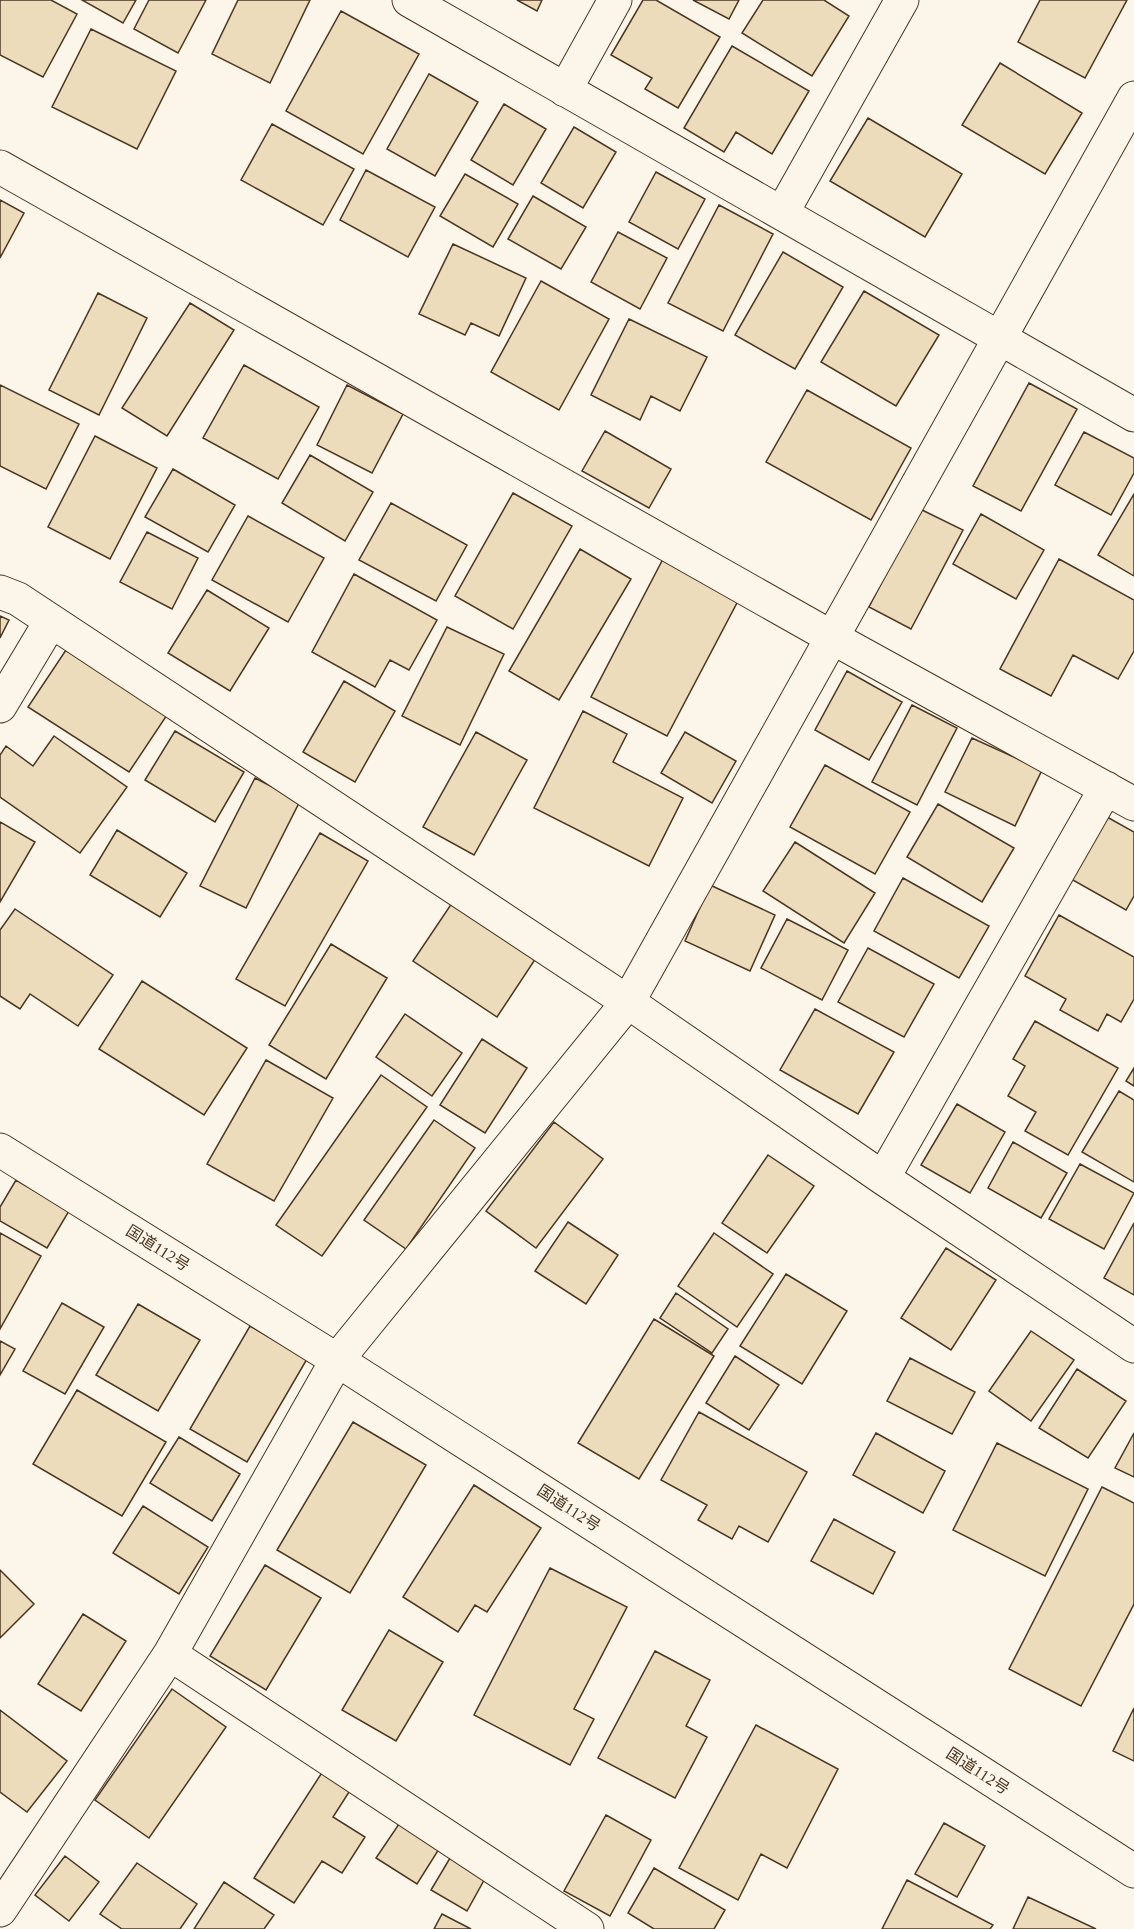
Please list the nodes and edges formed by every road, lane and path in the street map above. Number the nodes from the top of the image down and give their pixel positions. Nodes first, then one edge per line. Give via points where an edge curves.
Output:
1 (409, 0) edge
2 (615, 0) edge
3 (902, 0) edge
4 (566, 90) junction
5 (1134, 98) edge
6 (0, 167) edge
7 (782, 213) junction
8 (998, 339) junction
9 (1134, 415) edge
10 (0, 592) edge
11 (51, 621) junction
12 (833, 638) junction
13 (0, 706) edge
14 (1106, 788) junction
15 (1134, 804) edge
16 (628, 1002) junction
17 (0, 1150) edge
18 (884, 1178) junction
19 (1134, 1346) edge
20 (337, 1360) junction
21 (170, 1654) junction
22 (1134, 1871) edge
23 (0, 1910) edge
24 (587, 1929) edge

1 - 4 main road
2 - 4 main road
3 - 7 main road
4 - 7 main road
5 - 8 main road
6 - 12 main road
7 - 8 main road
8 - 9 main road
8 - 12 main road
10 - 11 main road
11 - 13 main road
11 - 16 main road
12 - 14 main road
12 - 16 main road
14 - 15 main road
14 - 18 main road
16 - 18 main road
16 - 20 main road
17 - 20 main road, 国道112号
18 - 19 main road
20 - 21 main road
20 - 22 main road, 国道112号
21 - 23 main road
21 - 24 main road

